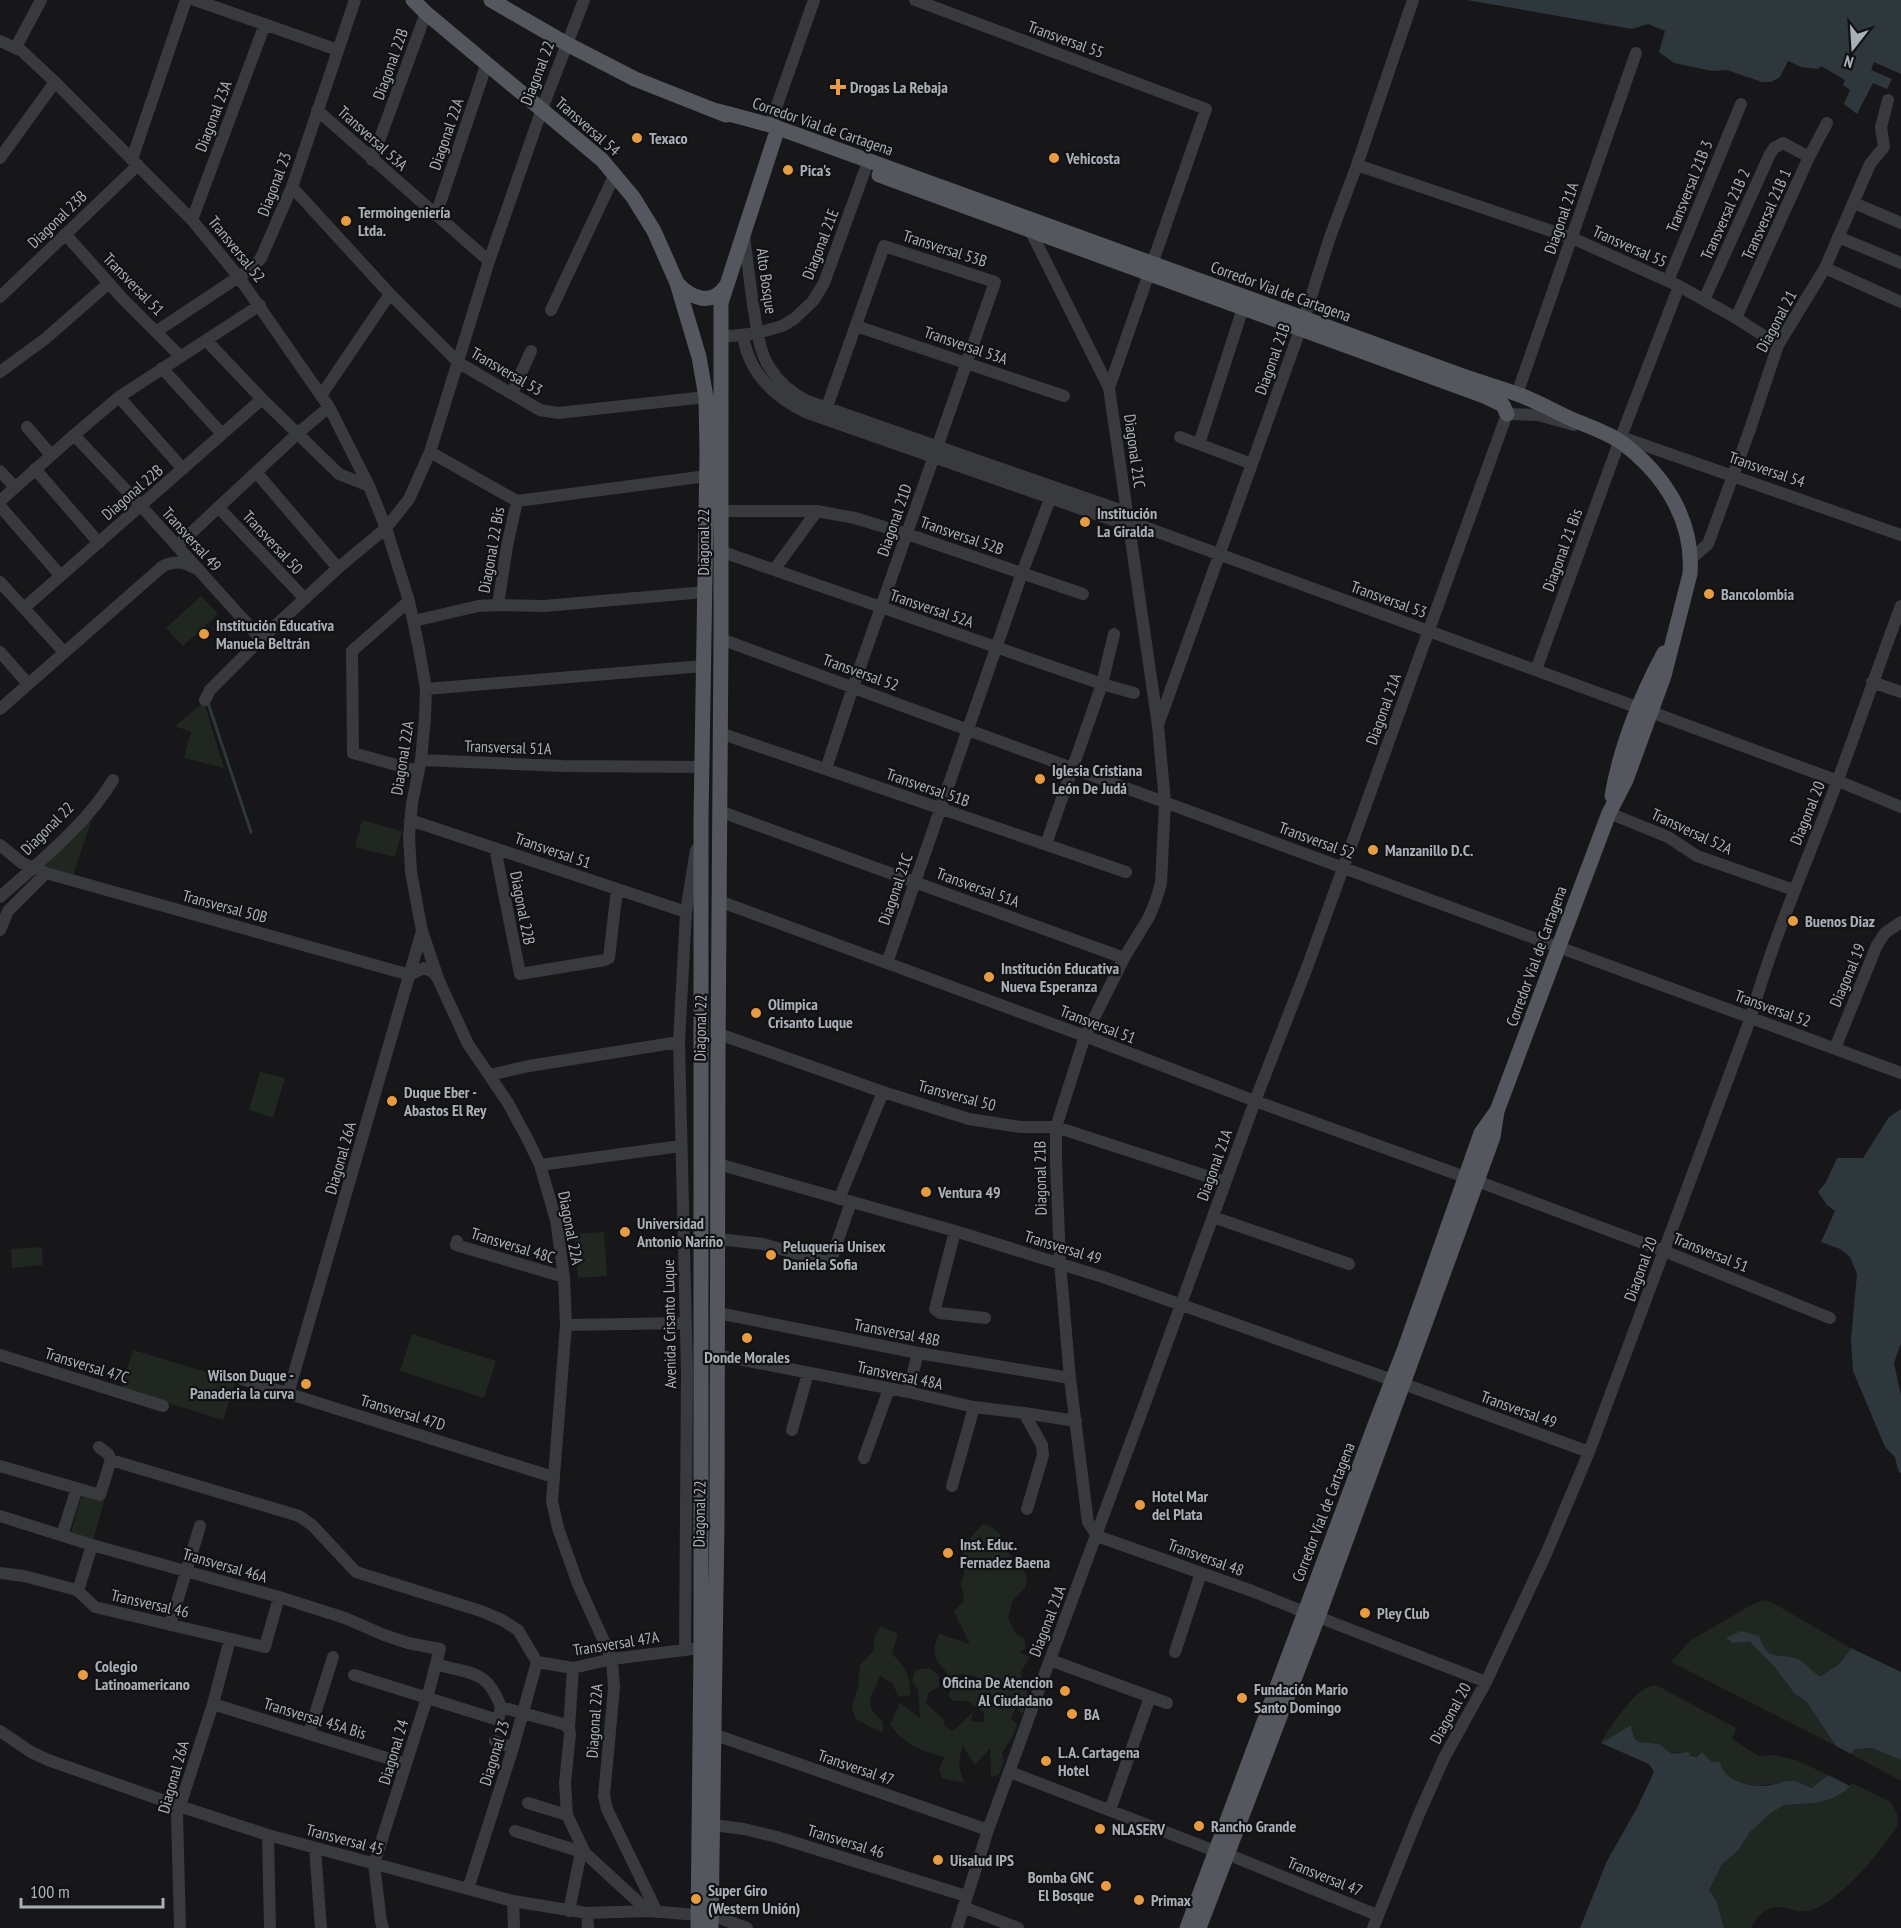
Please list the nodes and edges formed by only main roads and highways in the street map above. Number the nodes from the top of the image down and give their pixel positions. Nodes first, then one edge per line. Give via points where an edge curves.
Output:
1 (414, 0) edge
2 (490, 0) edge
3 (772, 131) junction
4 (1152, 269) junction
5 (677, 283) junction
6 (728, 284) junction
7 (1302, 324) junction
8 (721, 337) junction
9 (699, 357) junction
10 (1507, 414) road end
11 (1221, 1852) junction
12 (704, 1922) edge
13 (1187, 1928) edge
14 (1199, 1928) edge

1 - 5 main road, Transversal 54 via 602,160 633,197 654,231
2 - 3 main road, Corredor Vial de Cartagena via 635,79
3 - 4 main road, Corredor Vial de Cartagena
3 - 4 main road, Corredor Vial de Cartagena via 865,170 1030,230
3 - 6 main road, Diagonal 22
4 - 7 main road, Corredor Vial de Cartagena
4 - 7 main road, Corredor Vial de Cartagena via 1243,308
5 - 6 main road via 698,298 716,296
5 - 9 main road, Diagonal 22
6 - 8 main road, Diagonal 22 via 721,303
7 - 10 main road, Corredor Vial de Cartagena via 1494,399
7 - 11 main road, Corredor Vial de Cartagena via 1517,394 1620,439 1651,468 1675,501 1691,559 1689,582 1674,634 1655,670 1645,710 1616,773 1609,813 1497,1111 1481,1133 1471,1179 1398,1382
8 - 9 main road via 708,340
8 - 12 main road, Diagonal 22 via 713,1825
9 - 12 main road, Diagonal 22 via 706,397 707,476 701,819
11 - 13 main road, Corredor Vial de Cartagena
11 - 14 main road, Corredor Vial de Cartagena

